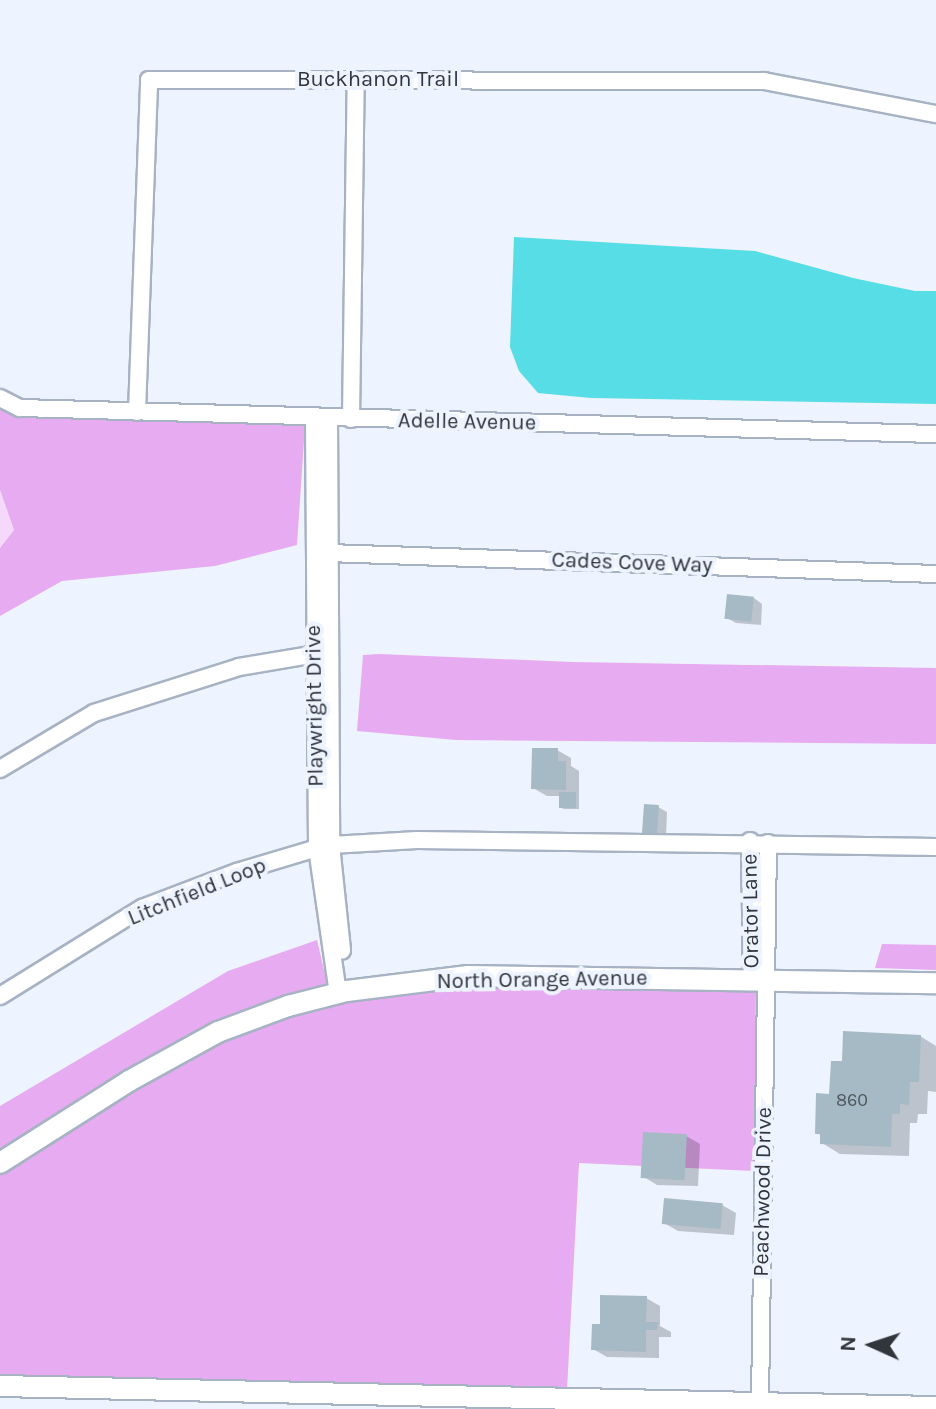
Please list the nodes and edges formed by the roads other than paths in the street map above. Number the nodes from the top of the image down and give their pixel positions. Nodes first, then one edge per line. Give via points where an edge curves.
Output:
1 (356, 80) junction
2 (936, 114) edge
3 (0, 398) edge
4 (137, 412) junction
5 (322, 418) junction
6 (351, 419) junction
7 (936, 434) edge
8 (328, 553) junction
9 (936, 574) edge
10 (322, 653) junction
11 (0, 769) edge
12 (750, 841) junction
13 (768, 843) junction
14 (324, 847) junction
15 (936, 847) edge
16 (759, 981) junction
17 (936, 983) edge
18 (342, 992) junction
19 (0, 996) edge
20 (0, 1163) edge
21 (0, 1386) edge
22 (760, 1403) junction
23 (936, 1407) edge

1 - 2 street, Buckhanon Trail via 764,81
1 - 4 street, Buckhanon Trail via 149,80
1 - 6 street
3 - 4 street, Adelle Avenue via 20,408
4 - 5 street, Adelle Avenue
5 - 6 street, Adelle Avenue
5 - 8 street, Playwright Drive
5 - 10 street, Playwright Drive
6 - 7 street, Adelle Avenue
8 - 9 street, Cades Cove Way
8 - 10 street, Playwright Drive
10 - 11 street via 239,667 94,713
10 - 14 street, Playwright Drive
12 - 13 street
12 - 14 street via 417,840
12 - 16 street, Orator Lane
13 - 15 street
13 - 16 street, Orator Lane
14 - 18 street, Playwright Drive
14 - 19 street, Litchfield Loop via 142,908
16 - 17 street, North Orange Avenue
16 - 18 street, North Orange Avenue via 468,976
16 - 22 street, Peachwood Drive
18 - 20 street, North Orange Avenue via 218,1032
21 - 22 street
22 - 23 street

